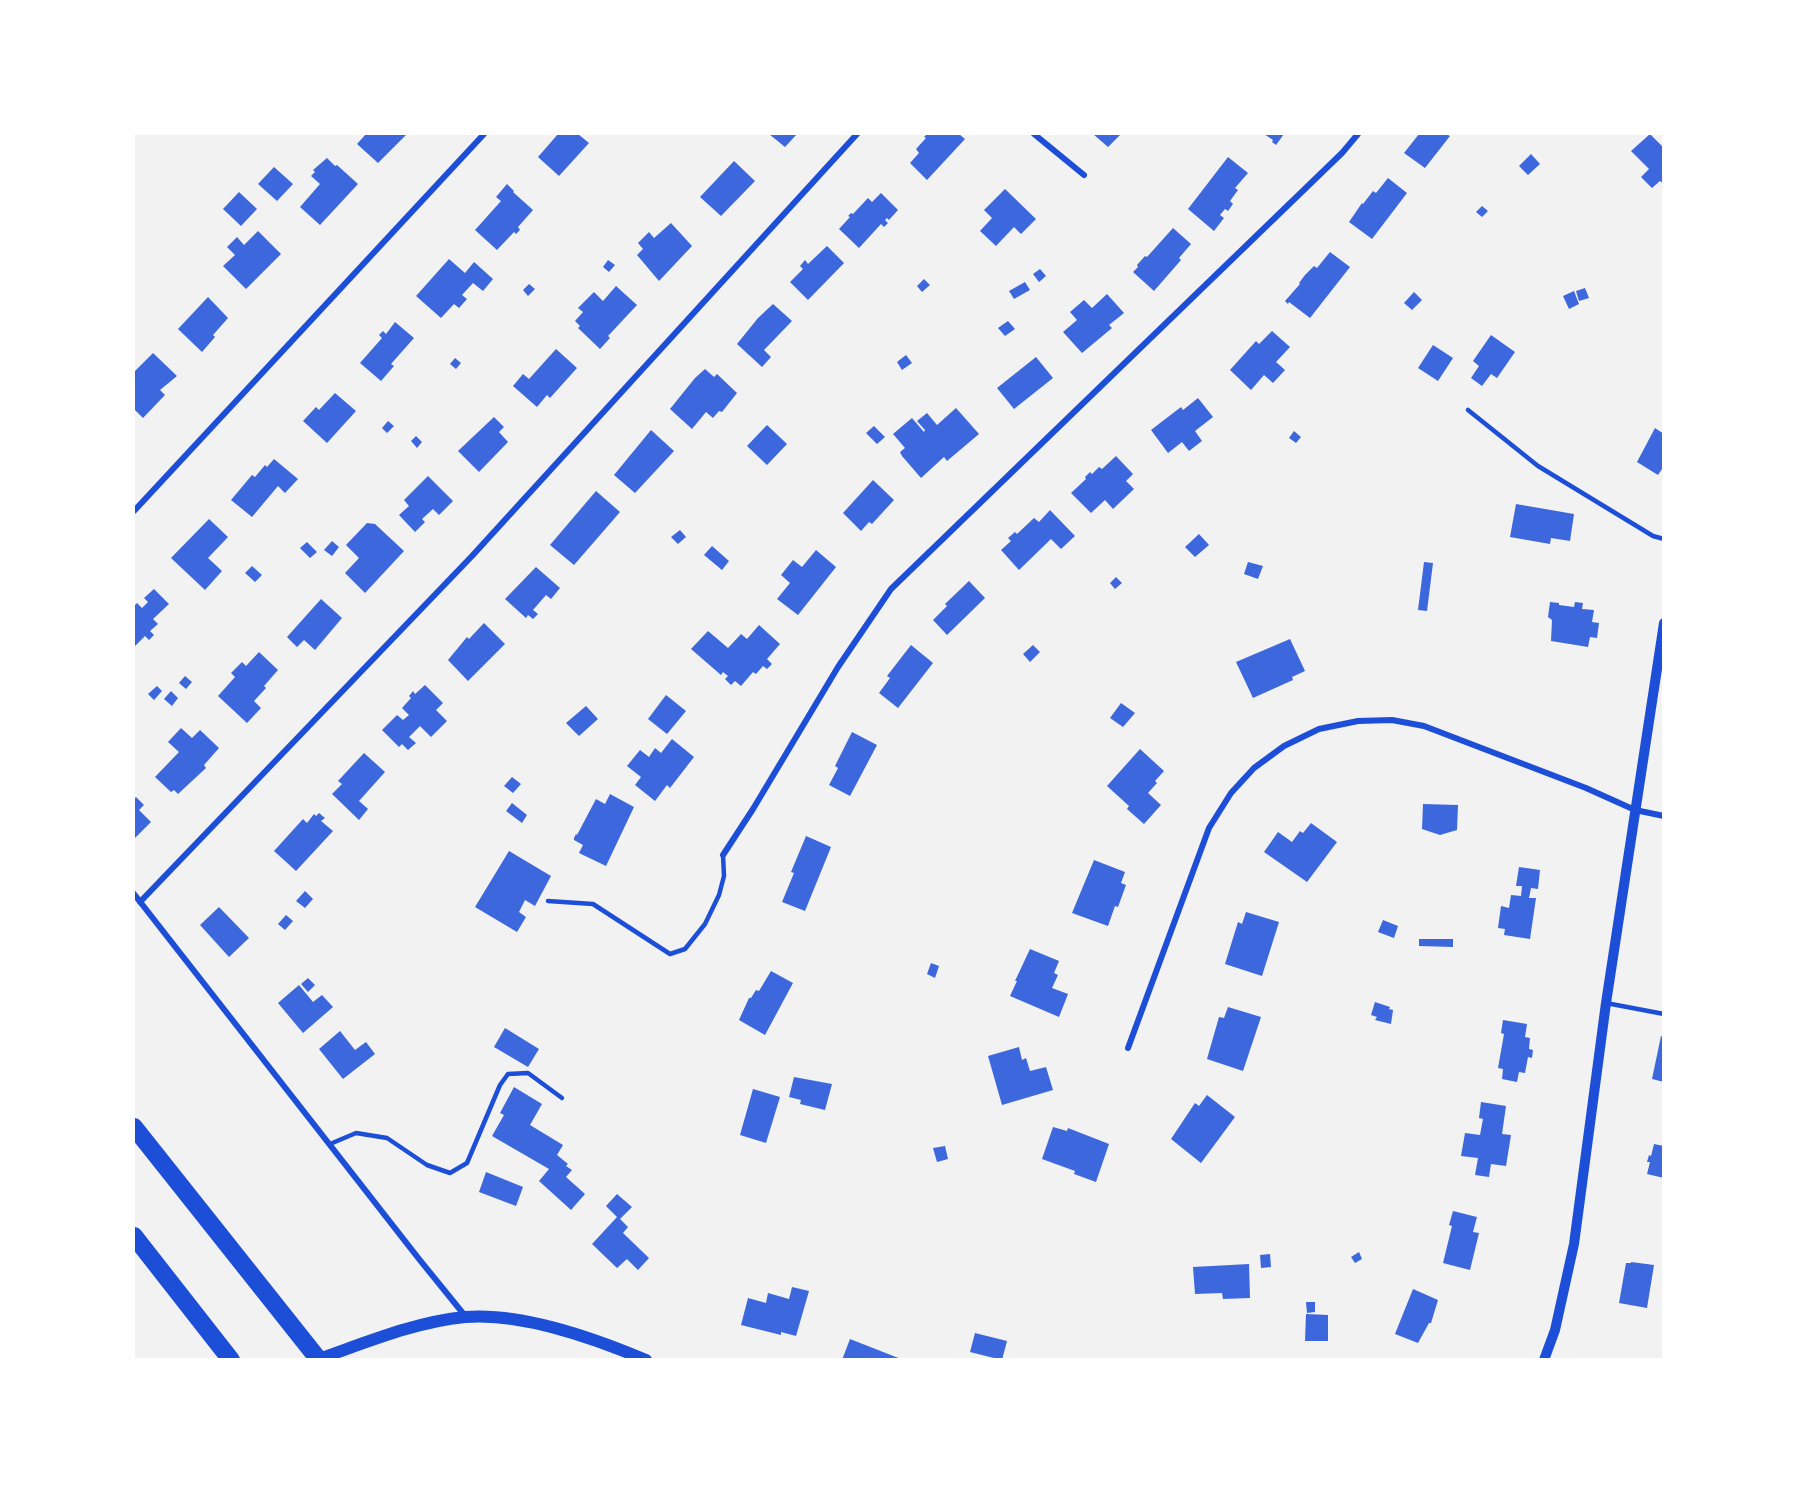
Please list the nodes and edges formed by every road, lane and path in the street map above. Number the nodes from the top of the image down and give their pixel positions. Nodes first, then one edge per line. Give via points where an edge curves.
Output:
1 (484, 134) edge
2 (857, 134) edge
3 (1034, 134) edge
4 (1358, 134) edge
5 (1084, 175) dead end
6 (1468, 410) dead end
7 (134, 511) edge
8 (1664, 539) edge
9 (1664, 624) edge
10 (1635, 810) junction
11 (1664, 816) edge
12 (723, 855) joint
13 (134, 894) edge
14 (548, 901) dead end
15 (140, 902) junction
16 (1606, 1003) junction
17 (1664, 1014) edge
18 (1128, 1048) dead end
19 (562, 1098) dead end
20 (134, 1127) edge
21 (330, 1144) junction
22 (134, 1236) edge
23 (466, 1317) junction
24 (231, 1359) edge
25 (318, 1359) edge
26 (646, 1359) edge
27 (1544, 1359) edge

1 - 7 street
2 - 15 street via 472,556
3 - 5 street
4 - 12 street via 891,589 837,668
6 - 8 lane via 1538,466
9 - 10 street
10 - 11 street
10 - 16 street
10 - 18 street via 1424,726 1392,720 1358,721 1319,729 1254,768 1231,793 1209,828
12 - 14 lane via 724,876 705,924 685,949 670,954 593,904
13 - 15 street
15 - 21 street
16 - 17 lane
16 - 27 street via 1574,1244 1555,1330
19 - 21 lane via 528,1073 508,1074 467,1163 450,1173 427,1165 387,1138 356,1133
20 - 25 highway
21 - 23 street
22 - 24 highway
23 - 25 main road via 421,1325
23 - 26 main road via 550,1327

